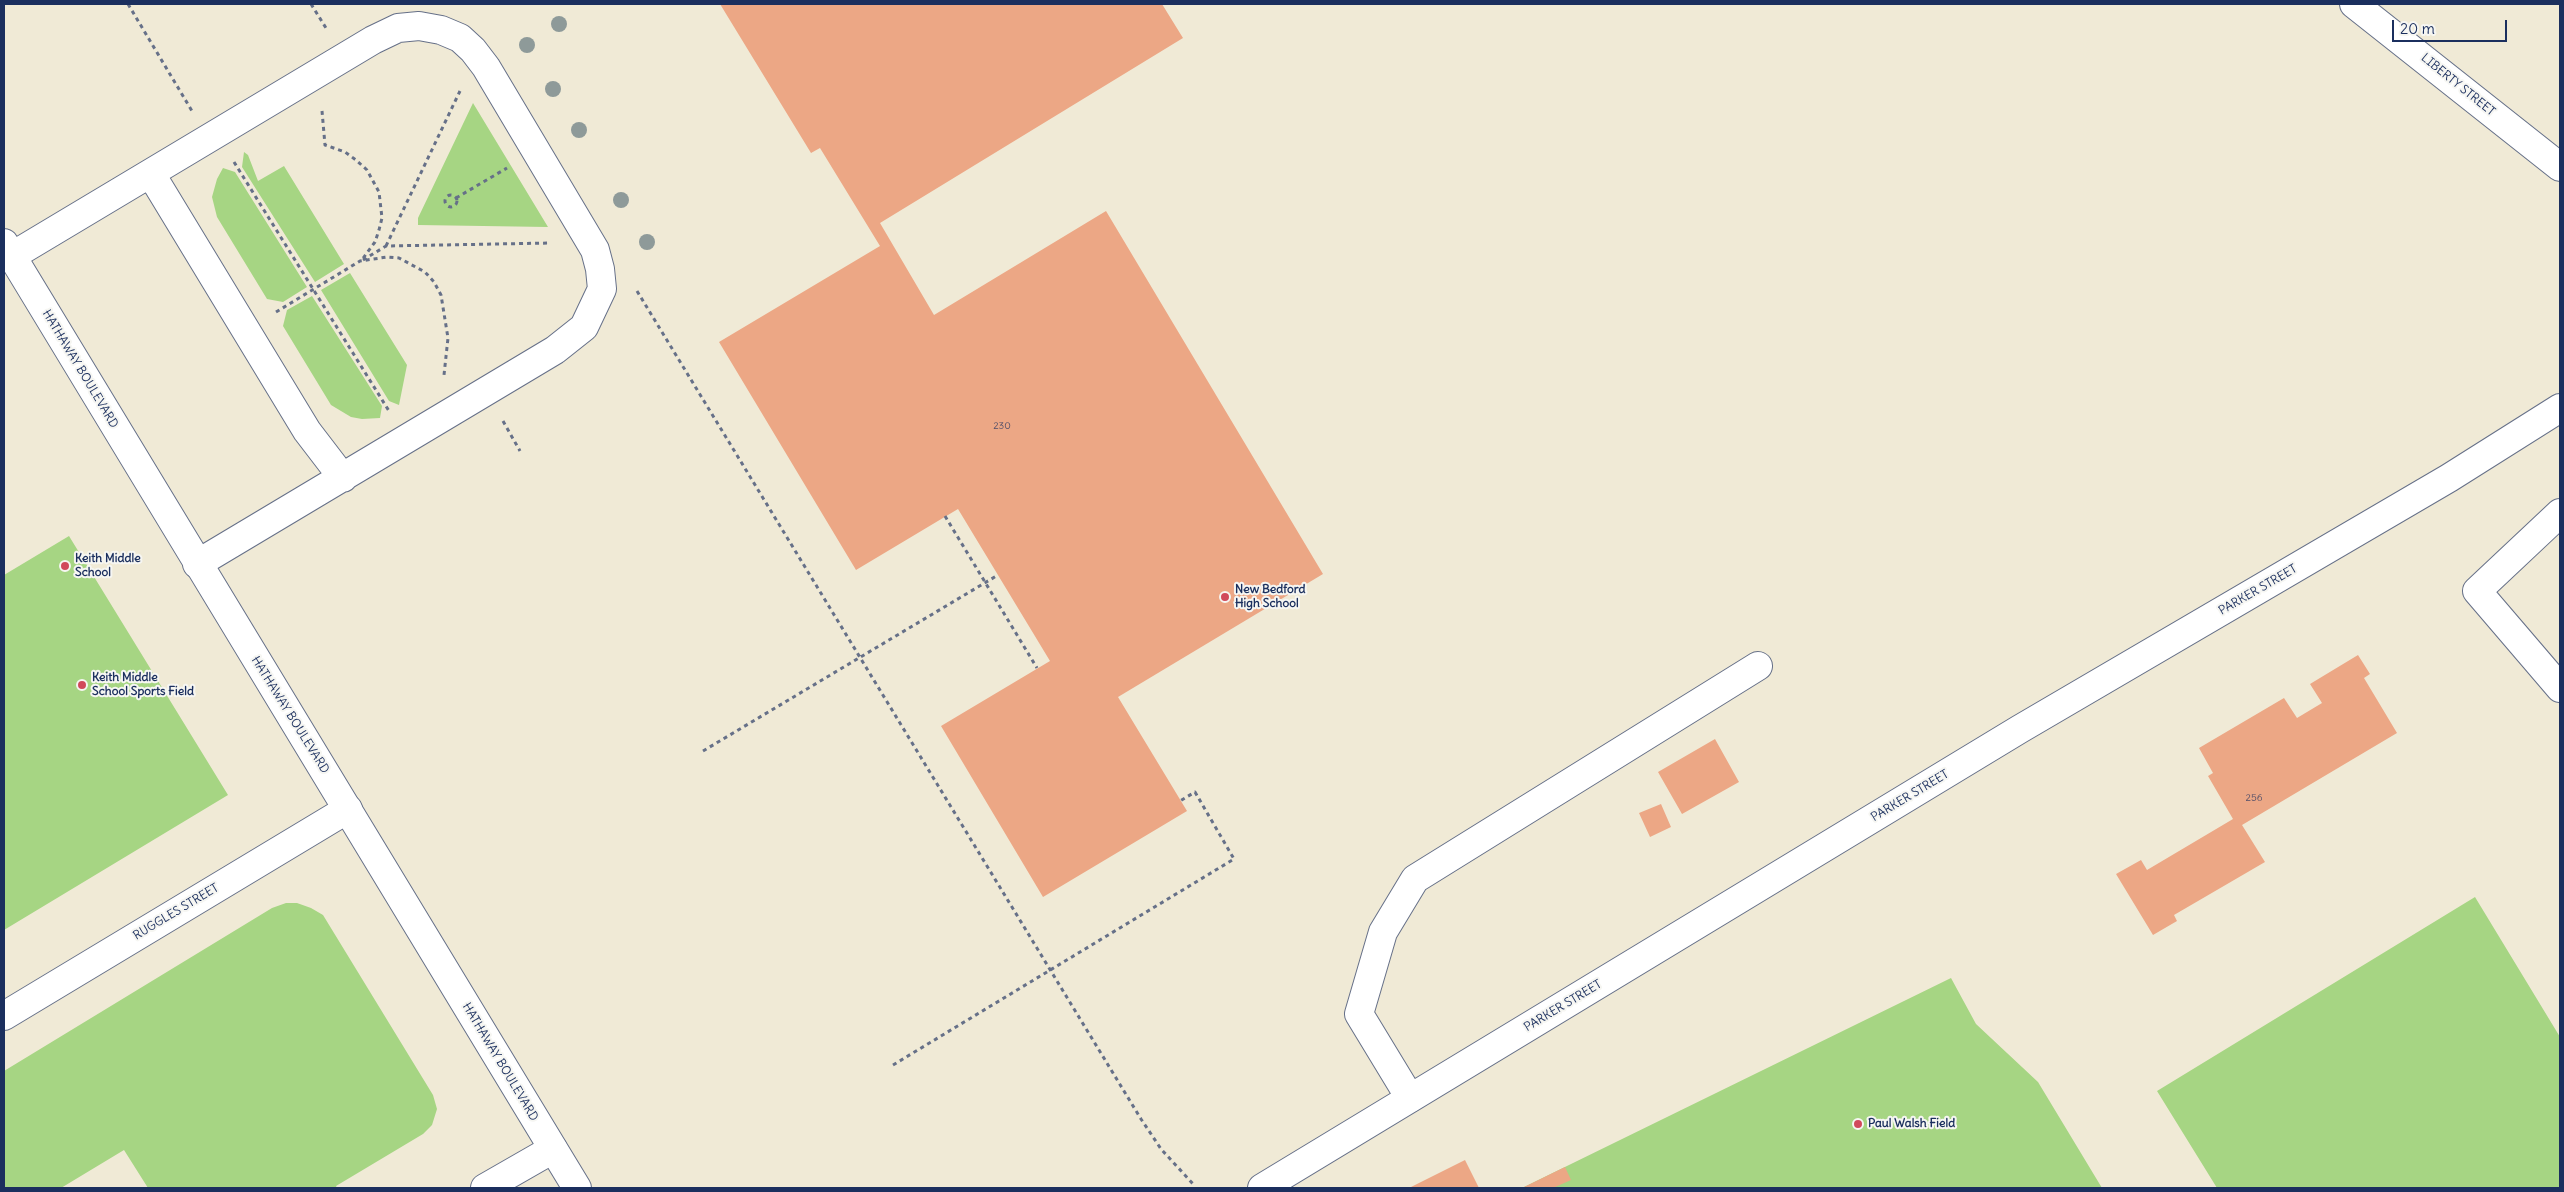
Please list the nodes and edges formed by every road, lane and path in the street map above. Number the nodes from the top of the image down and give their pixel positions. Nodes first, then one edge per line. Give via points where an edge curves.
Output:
1 (128, 4) edge
2 (311, 4) edge
3 (2354, 4) edge
4 (326, 28) dead end
5 (319, 73) junction
6 (461, 88) dead end
7 (192, 111) dead end
8 (217, 134) junction
9 (2560, 167) edge
10 (151, 174) junction
11 (556, 243) dead end
12 (386, 246) junction
13 (8, 250) edge
14 (360, 262) junction
15 (314, 289) junction
16 (637, 290) dead end
17 (276, 312) dead end
18 (2560, 408) edge
19 (440, 418) junction
20 (501, 418) dead end
21 (406, 440) junction
22 (520, 450) dead end
23 (343, 478) junction
24 (2560, 513) edge
25 (945, 516) dead end
26 (197, 564) junction
27 (998, 575) dead end
28 (984, 583) junction
29 (860, 658) junction
30 (1758, 666) dead end
31 (1037, 668) dead end
32 (2560, 688) edge
33 (703, 751) dead end
34 (1180, 801) dead end
35 (348, 809) junction
36 (1049, 971) junction
37 (4, 1016) edge
38 (893, 1065) dead end
39 (1410, 1098) junction
40 (553, 1149) junction
41 (1194, 1185) dead end
42 (485, 1188) edge
43 (577, 1188) edge
44 (1262, 1188) edge

1 - 7 path
2 - 4 path
3 - 9 main road, LIBERTY STREET
5 - 8 main road
5 - 14 path via 325,145 346,152 356,160 367,170 379,192 382,218 379,230 375,242
5 - 19 main road via 398,28 419,26 460,38 486,67 595,250 602,289 584,327 555,350
6 - 12 path
8 - 10 main road
8 - 15 path
10 - 13 main road
10 - 23 main road via 307,431
11 - 12 path
12 - 14 path
13 - 26 main road, HATHAWAY BOULEVARD
14 - 15 path
14 - 19 path via 399,258 425,272 441,295 448,338
15 - 17 path
15 - 21 path
16 - 29 path
18 - 39 main road, PARKER STREET via 2449,478 1995,744
19 - 21 main road
20 - 22 path
21 - 23 main road
23 - 26 main road
24 - 32 main road via 2477,591
25 - 28 path
26 - 35 main road, HATHAWAY BOULEVARD
27 - 28 path
28 - 29 path
28 - 31 path
29 - 33 path
29 - 36 path
30 - 39 main road via 1415,879 1383,932 1359,1014
34 - 36 path via 1195,792 1234,859
35 - 37 main road, RUGGLES STREET
35 - 40 main road, HATHAWAY BOULEVARD
36 - 38 path
36 - 41 path via 1161,1149
39 - 44 main road, PARKER STREET
40 - 42 main road
40 - 43 main road, HATHAWAY BOULEVARD

